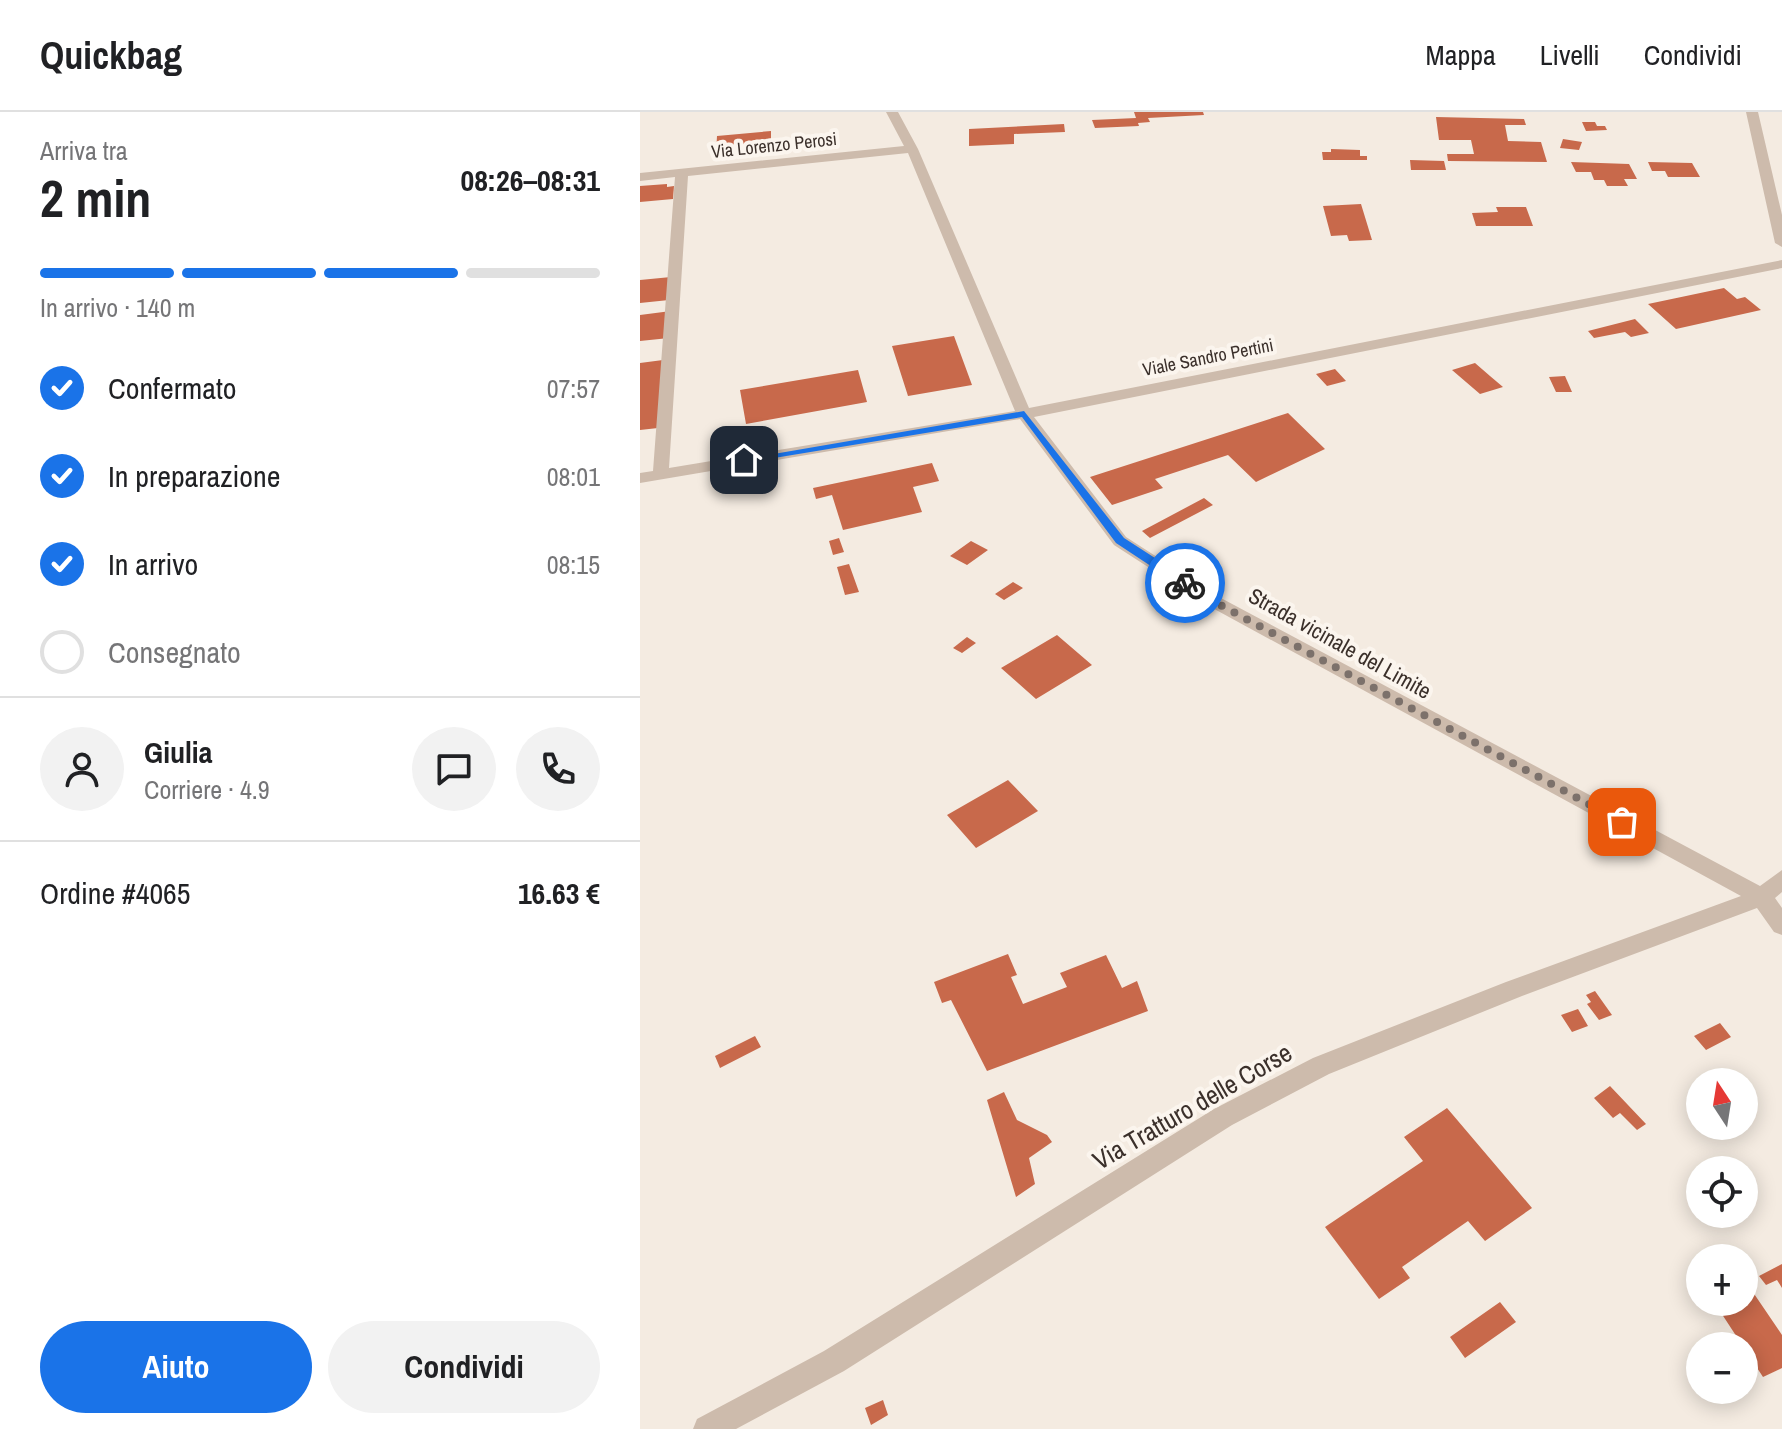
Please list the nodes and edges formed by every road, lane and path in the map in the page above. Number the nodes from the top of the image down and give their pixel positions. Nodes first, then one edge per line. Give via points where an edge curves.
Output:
1 (892, 112) edge
2 (1752, 112) edge
3 (912, 149) junction
4 (682, 172) junction
5 (640, 177) edge
6 (1782, 243) edge
7 (1782, 264) edge
8 (1024, 414) junction
9 (661, 474) junction
10 (640, 478) edge
11 (1782, 879) edge
12 (1762, 897) junction
13 (1782, 926) edge
14 (707, 1429) edge

1 - 3 street, Strada vicinale del Limite
2 - 6 street
3 - 4 street, Via Lorenzo Perosi
3 - 8 street, Strada vicinale del Limite
4 - 5 street, Via Lorenzo Perosi
4 - 9 street
7 - 8 street, Viale Sandro Pertini
8 - 9 street, Viale Sandro Pertini
8 - 12 street, Strada vicinale del Limite via 1120,541 1213,601
9 - 10 street, Viale Sandro Pertini
11 - 12 street, Via Tratturo delle Corse
12 - 13 street
12 - 14 street, Via Tratturo delle Corse via 1321,1066 1223,1117 834,1361

